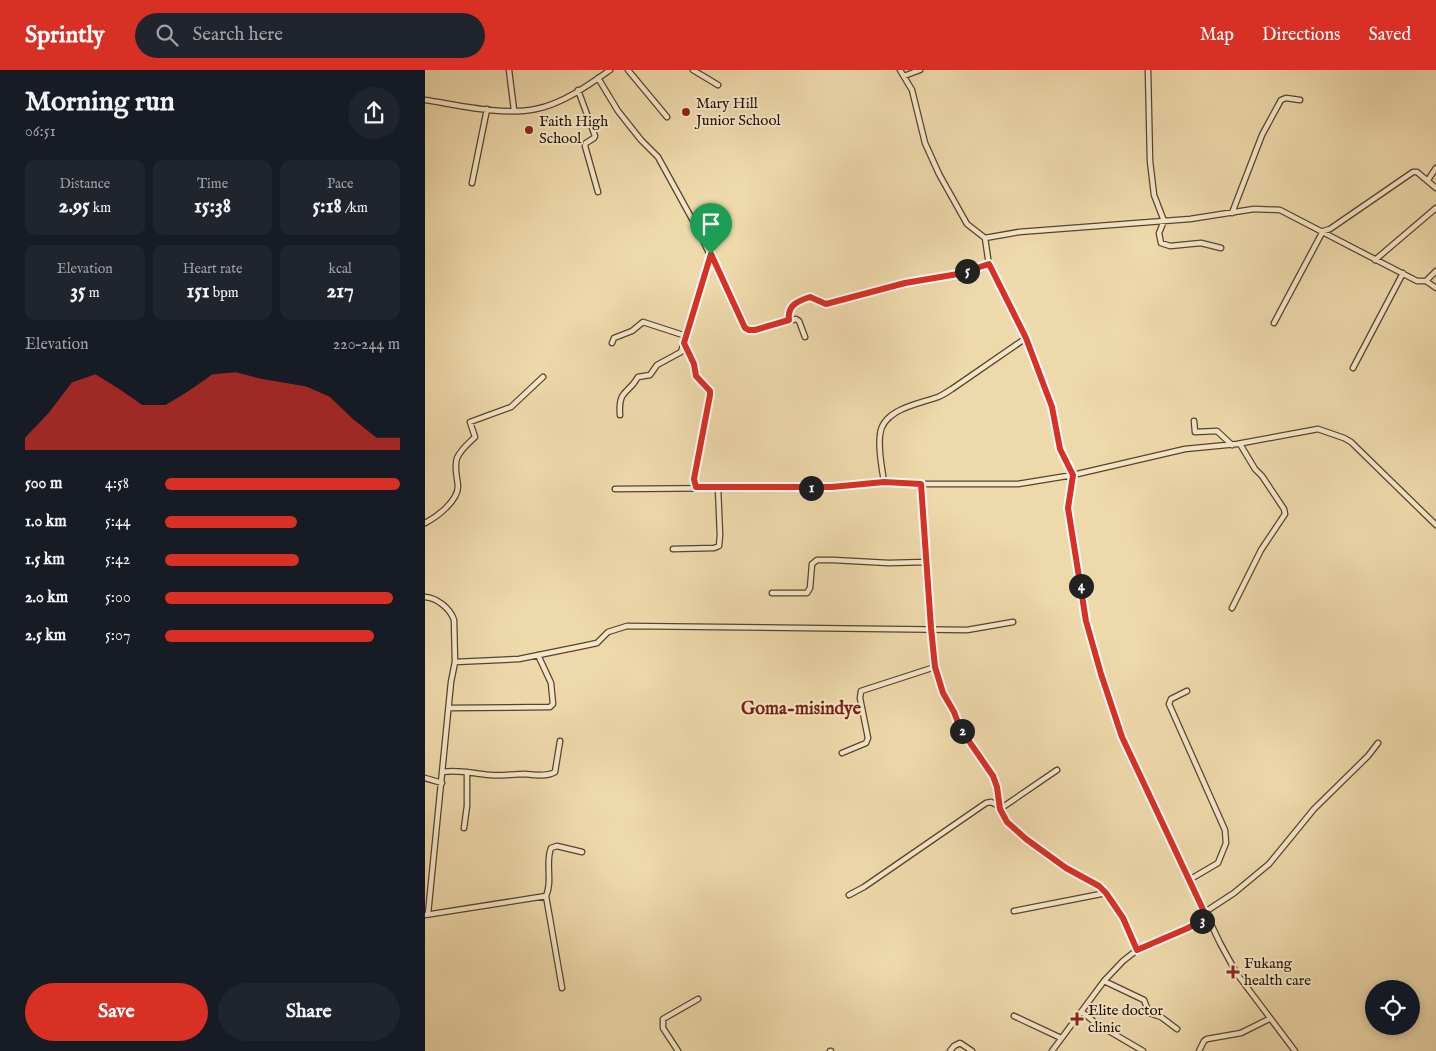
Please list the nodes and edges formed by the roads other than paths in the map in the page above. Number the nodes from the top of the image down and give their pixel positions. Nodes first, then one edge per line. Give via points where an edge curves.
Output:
1 (509, 70) edge
2 (610, 70) edge
3 (628, 70) edge
4 (693, 70) edge
5 (900, 70) edge
6 (920, 70) edge
7 (1148, 70) edge
8 (904, 76) junction
9 (598, 78) junction
10 (718, 85) dead end
11 (578, 90) junction
12 (425, 100) edge
13 (1300, 100) dead end
14 (487, 109) junction
15 (514, 110) junction
16 (667, 117) dead end
17 (1436, 168) edge
18 (1428, 180) junction
19 (472, 183) dead end
20 (1436, 188) edge
21 (599, 192) dead end
22 (1436, 208) edge
23 (1231, 213) junction
24 (1164, 221) junction
25 (1323, 231) junction
26 (985, 238) junction
27 (1221, 248) dead end
28 (711, 254) junction
29 (1375, 260) junction
30 (989, 264) junction
31 (1436, 271) edge
32 (1403, 273) junction
33 (1426, 281) junction
34 (1436, 288) edge
35 (789, 320) junction
36 (1274, 323) dead end
37 (686, 336) junction
38 (805, 337) dead end
39 (1026, 338) junction
40 (612, 342) dead end
41 (684, 343) junction
42 (1353, 368) dead end
43 (543, 377) dead end
44 (620, 415) dead end
45 (1195, 421) dead end
46 (1232, 444) junction
47 (1240, 444) junction
48 (1073, 475) junction
49 (884, 482) junction
50 (921, 484) junction
51 (696, 487) junction
52 (718, 488) junction
53 (615, 489) dead end
54 (425, 523) edge
55 (1436, 525) edge
56 (673, 549) dead end
57 (926, 562) junction
58 (772, 593) dead end
59 (425, 596) edge
60 (1232, 608) dead end
61 (1013, 622) dead end
62 (931, 628) junction
63 (538, 656) junction
64 (455, 662) junction
65 (935, 667) junction
66 (1187, 691) dead end
67 (449, 708) junction
68 (560, 741) dead end
69 (1378, 743) dead end
70 (842, 753) dead end
71 (1057, 770) dead end
72 (443, 772) junction
73 (467, 772) junction
74 (425, 778) edge
75 (442, 783) junction
76 (999, 807) junction
77 (464, 828) dead end
78 (582, 852) dead end
79 (1189, 880) junction
80 (1106, 893) junction
81 (849, 895) dead end
82 (546, 896) junction
83 (1014, 912) dead end
84 (1205, 912) junction
85 (426, 915) edge
86 (1207, 918) junction
87 (1137, 950) junction
88 (1104, 982) junction
89 (562, 988) dead end
90 (698, 999) dead end
91 (1082, 1012) junction
92 (1014, 1016) dead end
93 (1269, 1019) junction
94 (1177, 1029) dead end
95 (1061, 1038) junction
96 (678, 1051) edge
97 (950, 1051) edge
98 (972, 1051) edge
99 (1052, 1051) edge
100 (1143, 1051) edge
101 (1199, 1051) edge
102 (1295, 1051) edge

1 - 15 street
2 - 9 street
3 - 16 street
4 - 10 street
5 - 8 street
6 - 8 street
7 - 24 street via 1150,162 1154,194
8 - 26 street via 913,90 925,143 939,174 967,224
9 - 11 street
9 - 28 street via 623,117 658,157
11 - 15 street via 536,109
11 - 21 street via 595,136 585,146
12 - 14 street
13 - 23 street via 1281,100 1262,134
14 - 15 street
14 - 19 street
17 - 18 street
18 - 20 street
18 - 25 street via 1413,172
22 - 29 street
23 - 24 street
23 - 25 street via 1254,209 1280,210
24 - 26 street via 1019,232
24 - 27 street via 1159,233 1163,245 1201,243
25 - 29 street
25 - 36 street
26 - 30 street
28 - 35 street via 747,329 755,330
28 - 37 street
29 - 32 street
30 - 35 street via 826,304 810,297 794,304
30 - 39 street
31 - 33 street
32 - 33 street via 1417,281
32 - 42 street
33 - 34 street
35 - 38 street via 799,321
37 - 40 street via 643,322
37 - 41 street
39 - 48 street via 1052,407 1060,449
39 - 49 street via 952,389 905,408 887,420 880,434
41 - 44 street via 679,354 657,365 650,374 638,377 627,389 620,399
41 - 51 street via 696,376 710,391 694,479
43 - 54 street via 511,408 469,422 475,437 456,461 457,494
45 - 46 street via 1195,432 1217,431
46 - 47 street
46 - 48 street via 1185,449
47 - 55 street via 1318,429 1344,438
47 - 60 street via 1285,511 1255,560
48 - 50 street via 1018,484
48 - 79 street via 1068,508 1093,648 1122,737
49 - 50 street
49 - 52 street via 832,487
50 - 57 street
51 - 52 street
51 - 53 street
52 - 56 street via 719,546
57 - 58 street via 817,560 812,564 807,593
57 - 62 street
59 - 64 street via 436,600 452,614
61 - 62 street via 967,630
62 - 63 street via 627,626 608,632 597,643
62 - 65 street
63 - 64 street
63 - 67 street via 551,683 553,704 550,707
64 - 67 street
65 - 70 street via 861,691 868,738 866,744
65 - 76 street via 960,728 993,776
66 - 79 street via 1169,704 1226,836 1218,864
67 - 72 street
68 - 73 street via 557,765 552,774
69 - 84 street via 1314,809 1269,864
71 - 76 street
72 - 73 street
72 - 75 street
73 - 77 street
74 - 75 street
75 - 85 street
76 - 80 street via 1007,822 1026,839
76 - 81 street via 986,803
78 - 82 street via 557,846 551,848
79 - 84 street
80 - 83 street
80 - 87 street via 1123,918
82 - 85 street
82 - 89 street
84 - 86 street
86 - 87 street
86 - 93 street via 1237,974
87 - 88 street
88 - 91 street
88 - 94 street via 1144,1000 1149,1013
90 - 96 street via 663,1019 663,1028
91 - 95 street
91 - 100 street
92 - 95 street
93 - 101 street via 1241,1033 1207,1039
93 - 102 street
95 - 99 street
97 - 98 street via 960,1043

